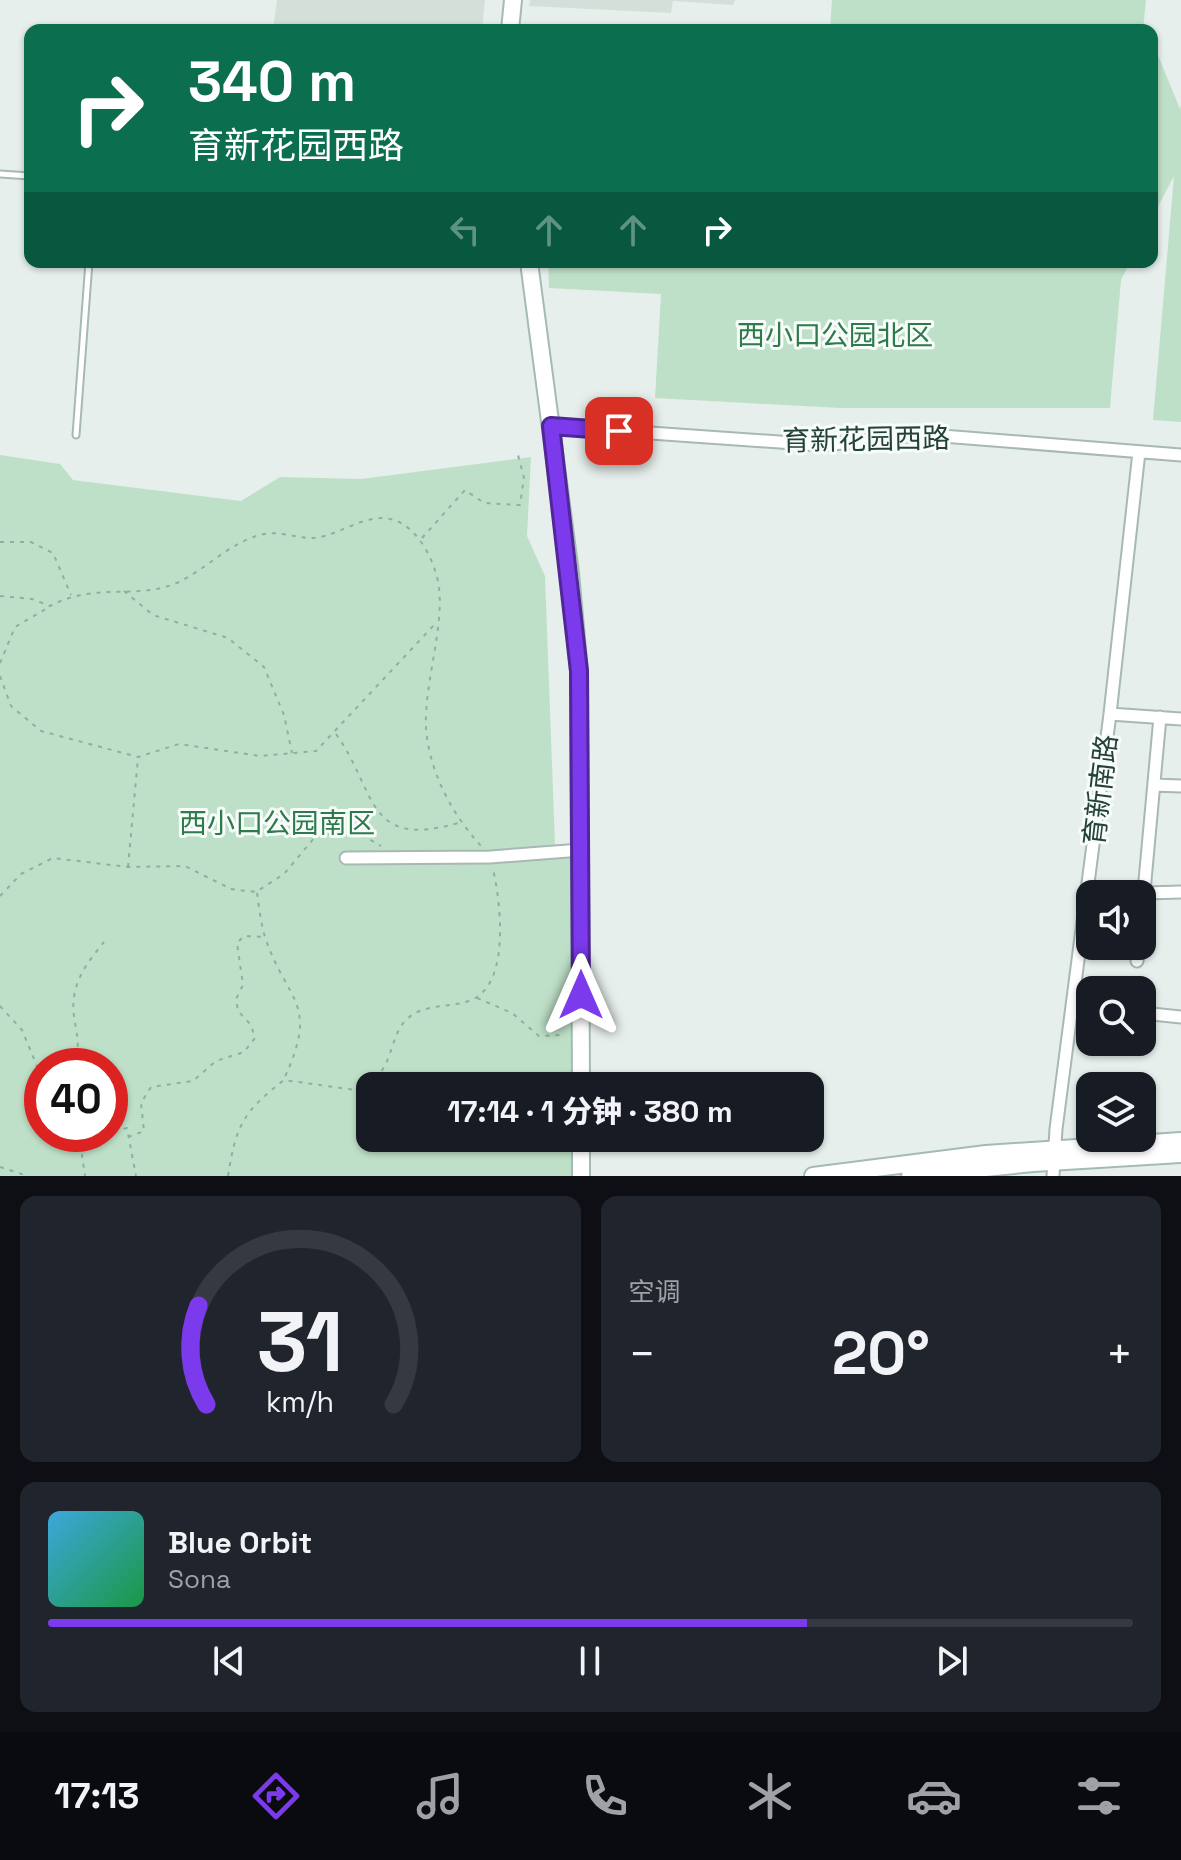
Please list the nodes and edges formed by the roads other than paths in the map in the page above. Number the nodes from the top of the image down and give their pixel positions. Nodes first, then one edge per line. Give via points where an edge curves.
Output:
1 (513, 0) edge
2 (511, 24) edge
3 (0, 174) edge
4 (24, 176) edge
5 (89, 268) edge
6 (530, 268) edge
7 (551, 426) junction
8 (76, 435) dead end
9 (1139, 452) junction
10 (1181, 455) edge
11 (1110, 714) junction
12 (1160, 717) junction
13 (1181, 719) edge
14 (1154, 785) junction
15 (1181, 786) edge
16 (581, 850) junction
17 (346, 858) dead end
18 (1145, 880) edge
19 (1181, 892) edge
20 (1156, 893) edge
21 (1072, 1006) junction
22 (1076, 1006) edge
23 (1156, 1014) edge
24 (1181, 1017) edge
25 (581, 1072) edge
26 (1181, 1141) edge
27 (581, 1152) edge
28 (1181, 1154) edge
29 (1054, 1162) edge
30 (581, 1176) edge
31 (813, 1176) edge
32 (910, 1176) edge

1 - 2 street
3 - 4 lane
5 - 8 lane
6 - 7 street
7 - 9 street, 育新花园西路 via 821,445 930,435
7 - 16 street via 578,656
9 - 10 street, 育新花园西路
9 - 11 street, 育新南路
11 - 12 street
11 - 21 street, 育新南路
12 - 13 street
12 - 14 street
14 - 15 street
14 - 18 street
16 - 17 street
16 - 25 street
19 - 20 street
21 - 22 street
21 - 29 street, 育新南路
23 - 24 street
26 - 29 street
27 - 30 street
28 - 29 street
29 - 31 street
29 - 32 street

